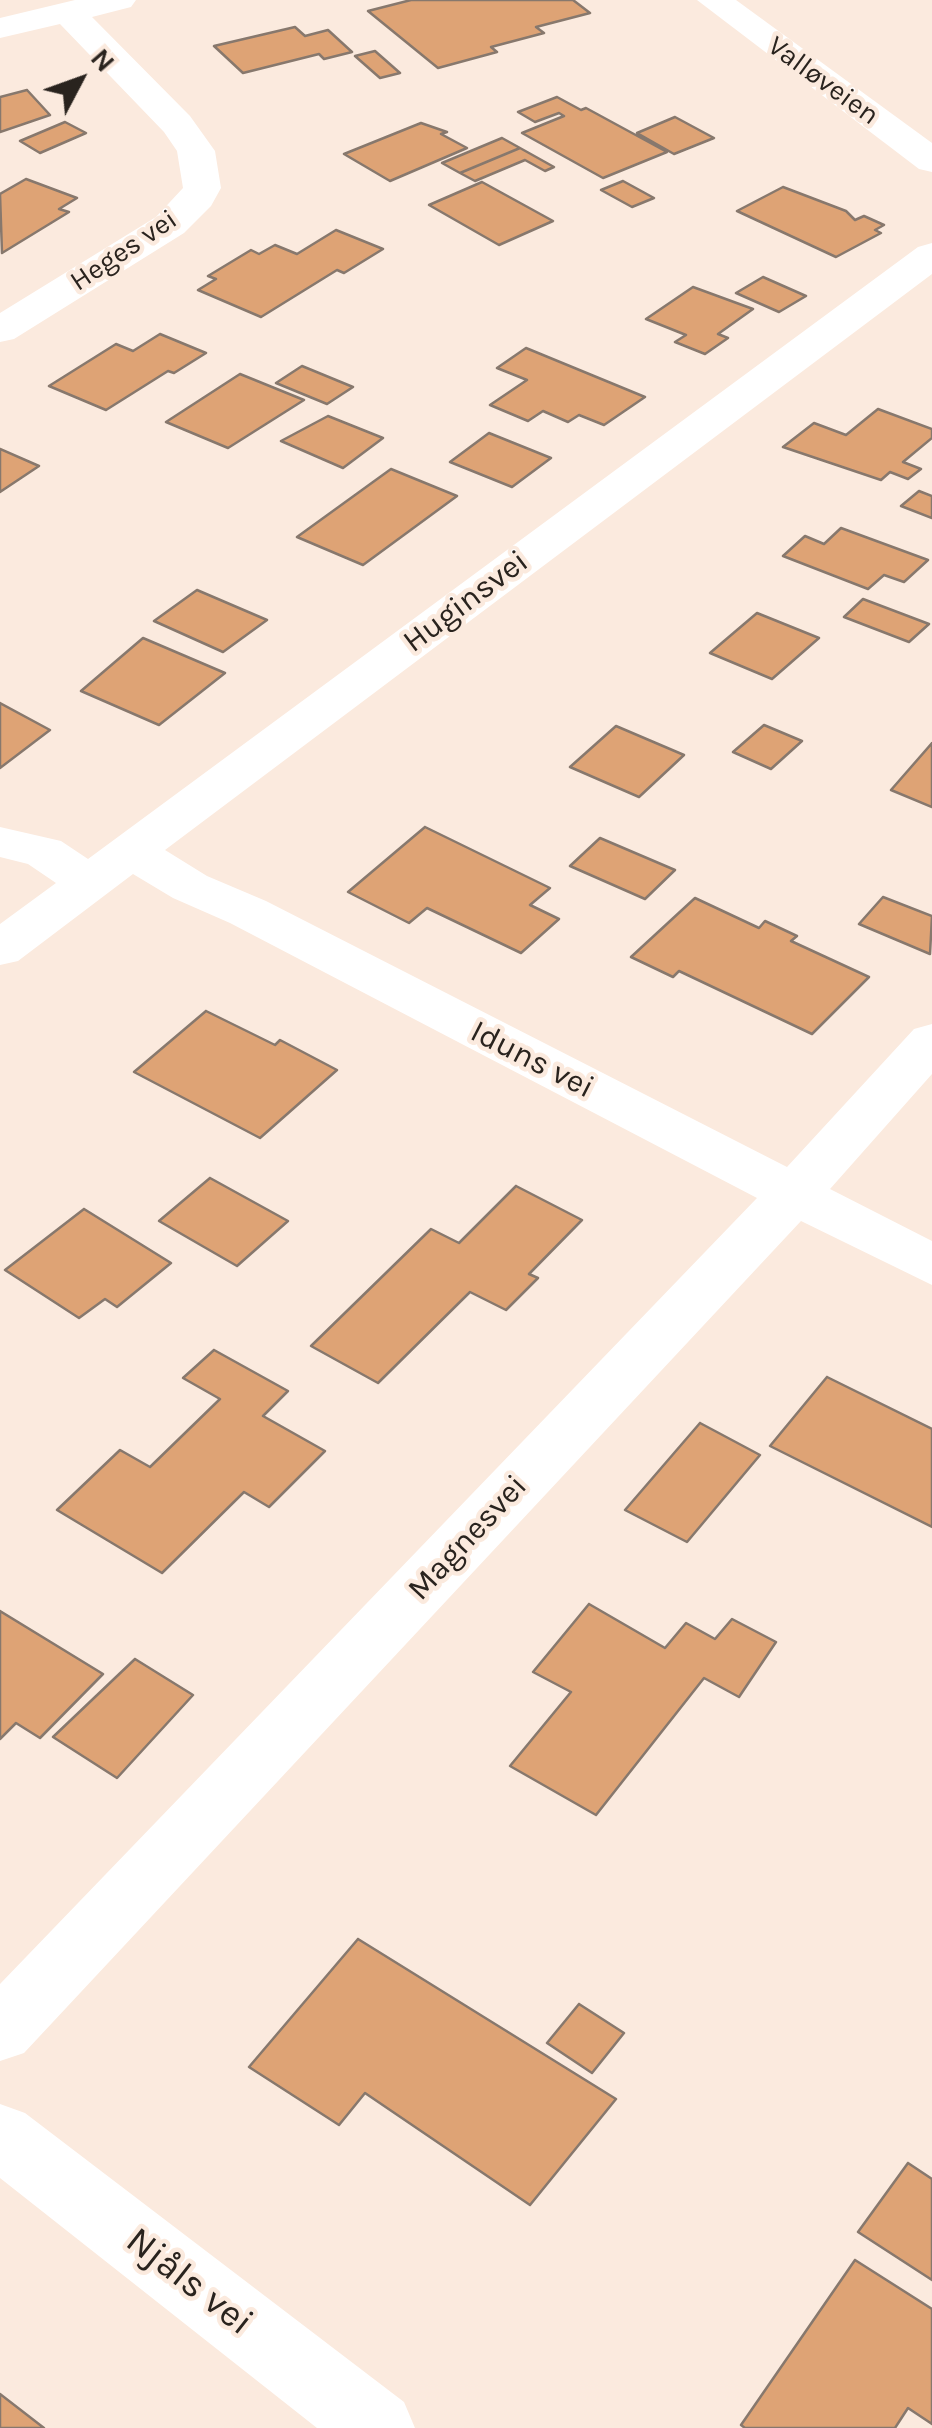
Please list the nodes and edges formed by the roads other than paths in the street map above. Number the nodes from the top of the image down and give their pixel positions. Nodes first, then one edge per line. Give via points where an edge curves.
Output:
1 (119, 0) edge
2 (714, 0) edge
3 (70, 14) junction
4 (0, 28) edge
5 (930, 158) edge
6 (932, 255) edge
7 (0, 330) edge
8 (0, 842) edge
9 (132, 852) junction
10 (90, 883) junction
11 (0, 949) edge
12 (932, 1041) edge
13 (792, 1195) junction
14 (932, 1266) edge
15 (0, 2031) edge
16 (0, 2136) edge
17 (377, 2428) edge

1 - 3 street
2 - 5 street, Valløveien
3 - 4 street
3 - 7 street, Heges vei via 177,124 196,151 202,188 170,225
6 - 9 street, Huginsvei
8 - 10 street via 44,852
9 - 10 street, Huginsvei
9 - 13 street, Iduns vei
10 - 11 street, Huginsvei
12 - 13 street, Magnesvei
13 - 14 street, Iduns vei
13 - 15 street, Magnesvei
16 - 17 street, Njåls vei

